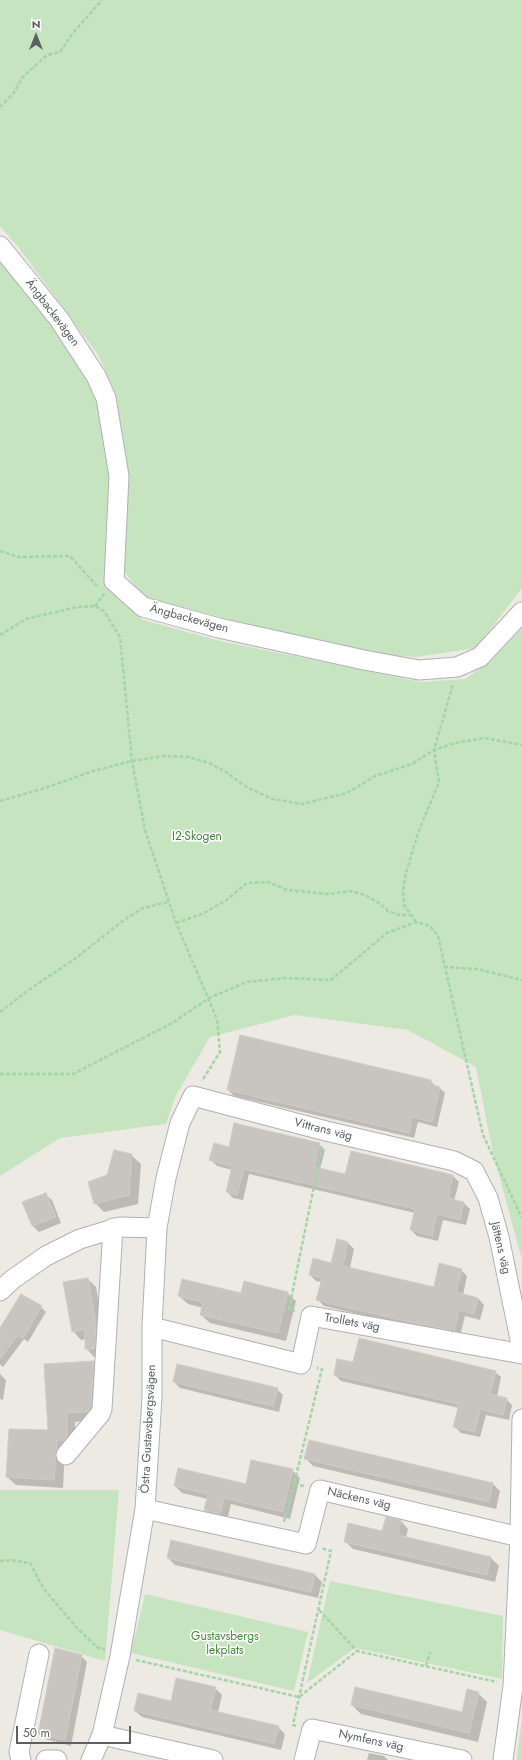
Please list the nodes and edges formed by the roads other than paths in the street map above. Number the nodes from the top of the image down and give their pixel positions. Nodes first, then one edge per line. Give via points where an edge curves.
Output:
1 (0, 246) edge
2 (522, 612) edge
3 (193, 1096) joint
4 (454, 1162) joint
5 (113, 1228) junction
6 (157, 1228) junction
7 (0, 1292) edge
8 (152, 1327) junction
9 (522, 1349) edge
10 (522, 1354) edge
11 (522, 1419) edge
12 (66, 1455) dead end
13 (145, 1509) junction
14 (520, 1537) junction
15 (39, 1654) dead end
16 (102, 1735) junction
17 (21, 1760) edge
18 (46, 1760) edge
19 (57, 1760) edge
20 (91, 1760) edge
21 (213, 1760) edge
22 (304, 1760) edge
23 (462, 1760) edge
24 (503, 1760) edge

1 - 2 street, Ängbackevägen via 59,319 96,376 106,398 119,476 114,581 143,607 219,628 419,670 457,667 480,657
3 - 4 street, Vittrans väg
3 - 6 street, Östra Gustavsbergsvägen via 180,1123
4 - 9 street, Jättens väg via 474,1171 488,1198 499,1237
5 - 6 street
5 - 7 street via 80,1239 46,1256 13,1278
5 - 12 street via 102,1410
6 - 8 street, Östra Gustavsbergsvägen
8 - 10 street, Trollets väg via 301,1364 311,1316
8 - 13 street, Östra Gustavsbergsvägen via 152,1397
11 - 14 street
13 - 14 street, Näckens väg via 306,1544 320,1490
13 - 16 street, Östra Gustavsbergsvägen via 120,1656
14 - 24 street via 513,1686
15 - 17 street via 19,1752
16 - 20 street, Östra Gustavsbergsvägen
16 - 21 street
18 - 19 street
22 - 23 street, Nymfens väg via 312,1729

